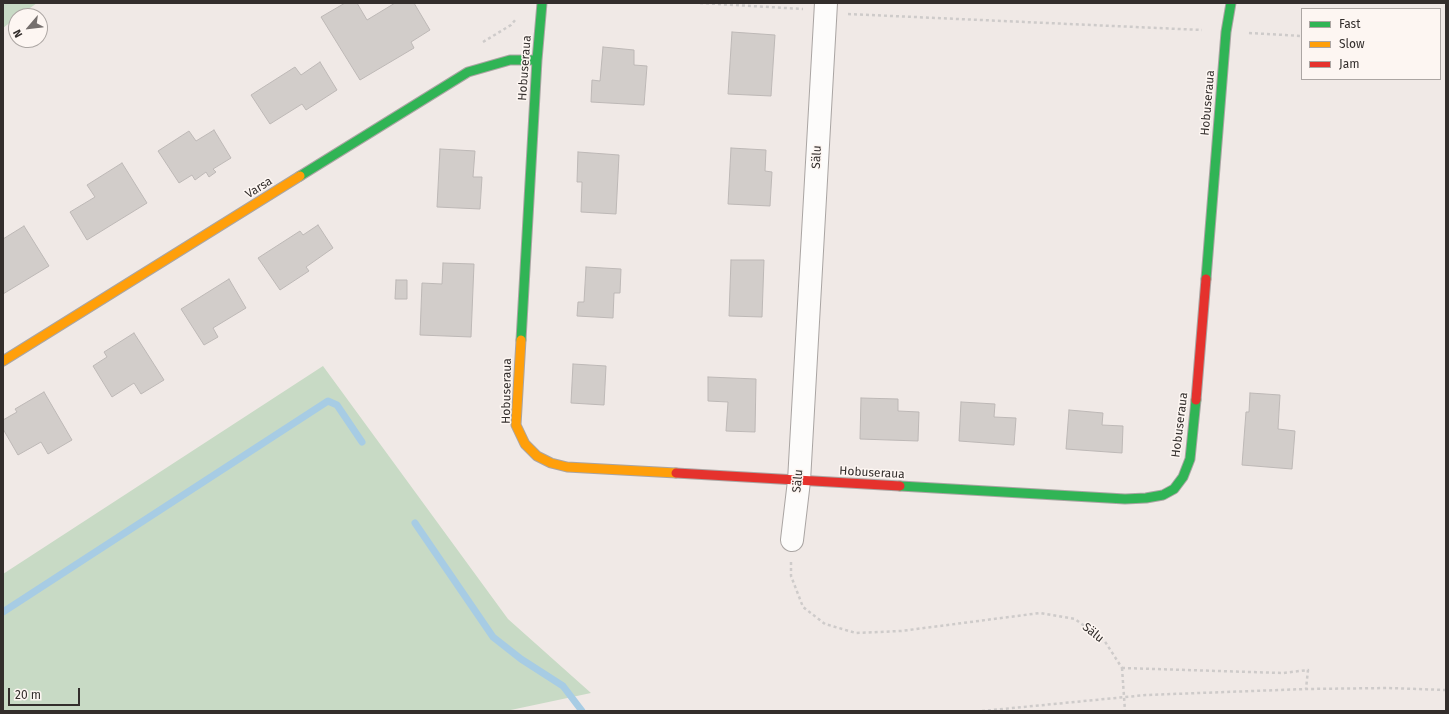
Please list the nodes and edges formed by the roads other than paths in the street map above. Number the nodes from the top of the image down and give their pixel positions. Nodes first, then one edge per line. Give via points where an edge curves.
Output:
1 (542, 3) edge
2 (1231, 3) edge
3 (826, 6) edge
4 (537, 60) junction
5 (3, 361) edge
6 (799, 480) junction
7 (792, 540) road end

1 - 4 street, Hobuseraua
2 - 6 street, Hobuseraua via 1226,32 1193,434 1190,459 1183,477 1174,489 1163,495 1125,499
3 - 6 street, Sälu
4 - 5 street, Varsa via 510,60 468,72
4 - 6 street, Hobuseraua via 516,425 525,444 537,456 567,467
6 - 7 street, Sälu

